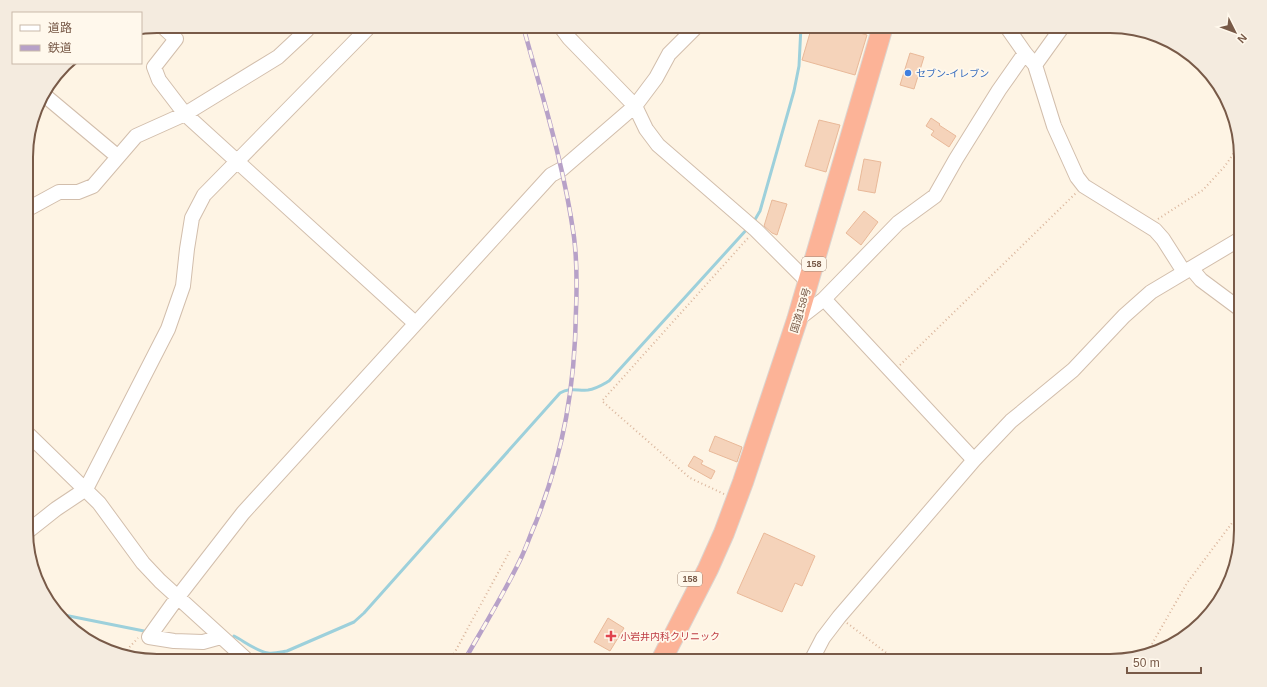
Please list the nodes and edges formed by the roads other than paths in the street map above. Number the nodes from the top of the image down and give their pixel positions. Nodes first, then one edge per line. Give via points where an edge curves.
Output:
1 (170, 33) edge
2 (304, 33) edge
3 (363, 33) edge
4 (565, 33) edge
5 (690, 33) edge
6 (881, 33) edge
7 (1011, 33) edge
8 (1058, 33) edge
9 (1025, 53) junction
10 (1035, 65) junction
11 (48, 98) edge
12 (635, 106) junction
13 (185, 114) junction
14 (117, 156) junction
15 (237, 160) junction
16 (33, 206) edge
17 (1234, 243) edge
18 (1188, 270) junction
19 (808, 283) junction
20 (824, 299) junction
21 (1234, 305) edge
22 (797, 320) junction
23 (415, 324) junction
24 (33, 439) edge
25 (974, 460) junction
26 (86, 489) junction
27 (736, 499) junction
28 (33, 527) edge
29 (177, 598) junction
30 (221, 637) junction
31 (240, 654) edge
32 (650, 654) edge
33 (665, 654) edge
34 (815, 654) edge

1 - 13 street via 176,39 154,67 159,80
2 - 13 street via 278,57
3 - 15 street
4 - 12 street
5 - 12 street via 669,54 656,78
6 - 19 highway, 国道158号 / 158
7 - 9 street
8 - 10 street
9 - 10 street
9 - 20 street via 995,96 935,196 898,223
10 - 18 street via 1054,126 1077,177 1084,186 1155,230
11 - 14 street
12 - 19 street via 646,129 658,145 752,227
12 - 23 street via 562,169 551,174
13 - 14 street via 136,136
13 - 15 street
14 - 16 street via 93,186 78,192 58,192
15 - 23 street
15 - 26 street via 204,195 192,218 183,286 168,328
17 - 18 street
18 - 21 street
18 - 25 street via 1151,292 1134,307 1073,370 1010,421
19 - 22 highway, 国道158号 / 158
20 - 22 street
20 - 25 street
22 - 27 highway, 国道158号 / 158
23 - 29 street via 243,513
24 - 26 street
25 - 34 street via 839,617
26 - 28 street
26 - 29 street via 143,563
27 - 32 highway, 国道158号 / 158
27 - 33 highway, 国道158号 / 158 via 708,569
29 - 30 street
29 - 30 street via 149,637 203,642
30 - 31 street

